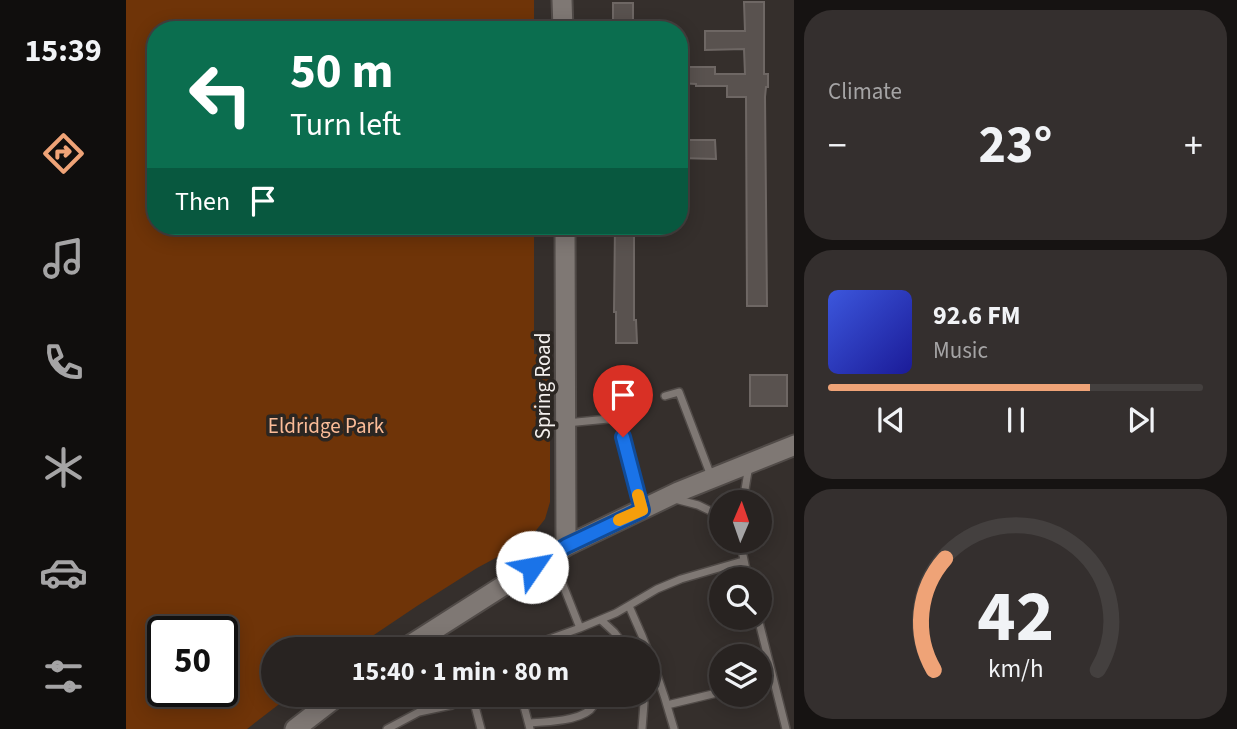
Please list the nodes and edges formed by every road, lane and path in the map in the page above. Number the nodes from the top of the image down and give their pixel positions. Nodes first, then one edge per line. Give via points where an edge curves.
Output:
1 (562, 0) edge
2 (563, 21) edge
3 (565, 235) edge
4 (664, 396) dead end
5 (632, 407) dead end
6 (619, 418) junction
7 (566, 423) junction
8 (794, 446) edge
9 (749, 462) junction
10 (711, 478) junction
11 (745, 490) edge
12 (667, 497) junction
13 (642, 510) junction
14 (709, 510) edge
15 (559, 550) junction
16 (742, 553) edge
17 (743, 561) junction
18 (745, 567) edge
19 (629, 606) junction
20 (600, 620) junction
21 (580, 628) junction
22 (436, 629) junction
23 (761, 630) edge
24 (423, 637) edge
25 (440, 637) edge
26 (555, 637) edge
27 (618, 637) edge
28 (773, 678) joint
29 (709, 695) edge
30 (667, 705) junction
31 (323, 707) edge
32 (443, 707) edge
33 (475, 707) edge
34 (524, 707) edge
35 (592, 707) edge
36 (644, 707) edge
37 (529, 726) edge
38 (643, 728) edge
39 (295, 729) edge
40 (387, 729) edge
41 (481, 729) edge
42 (674, 729) edge
43 (786, 729) edge

1 - 2 main road
3 - 7 main road, Spring Road
4 - 10 lane via 679,392
5 - 6 lane
6 - 7 lane
6 - 13 lane
7 - 15 main road, Spring Road
8 - 9 main road
9 - 10 main road
9 - 11 lane
10 - 12 main road
12 - 13 main road
12 - 14 lane
13 - 15 main road
15 - 21 lane
15 - 22 main road
16 - 17 lane
17 - 18 lane
17 - 19 lane via 681,579
19 - 20 lane
19 - 30 lane
20 - 21 lane
20 - 27 lane
21 - 26 lane
22 - 24 main road
22 - 25 lane
23 - 28 lane
28 - 43 lane
29 - 30 lane
30 - 42 lane
31 - 39 main road
32 - 40 lane via 419,712
33 - 41 lane
34 - 37 lane
35 - 37 lane via 575,717
36 - 38 lane

